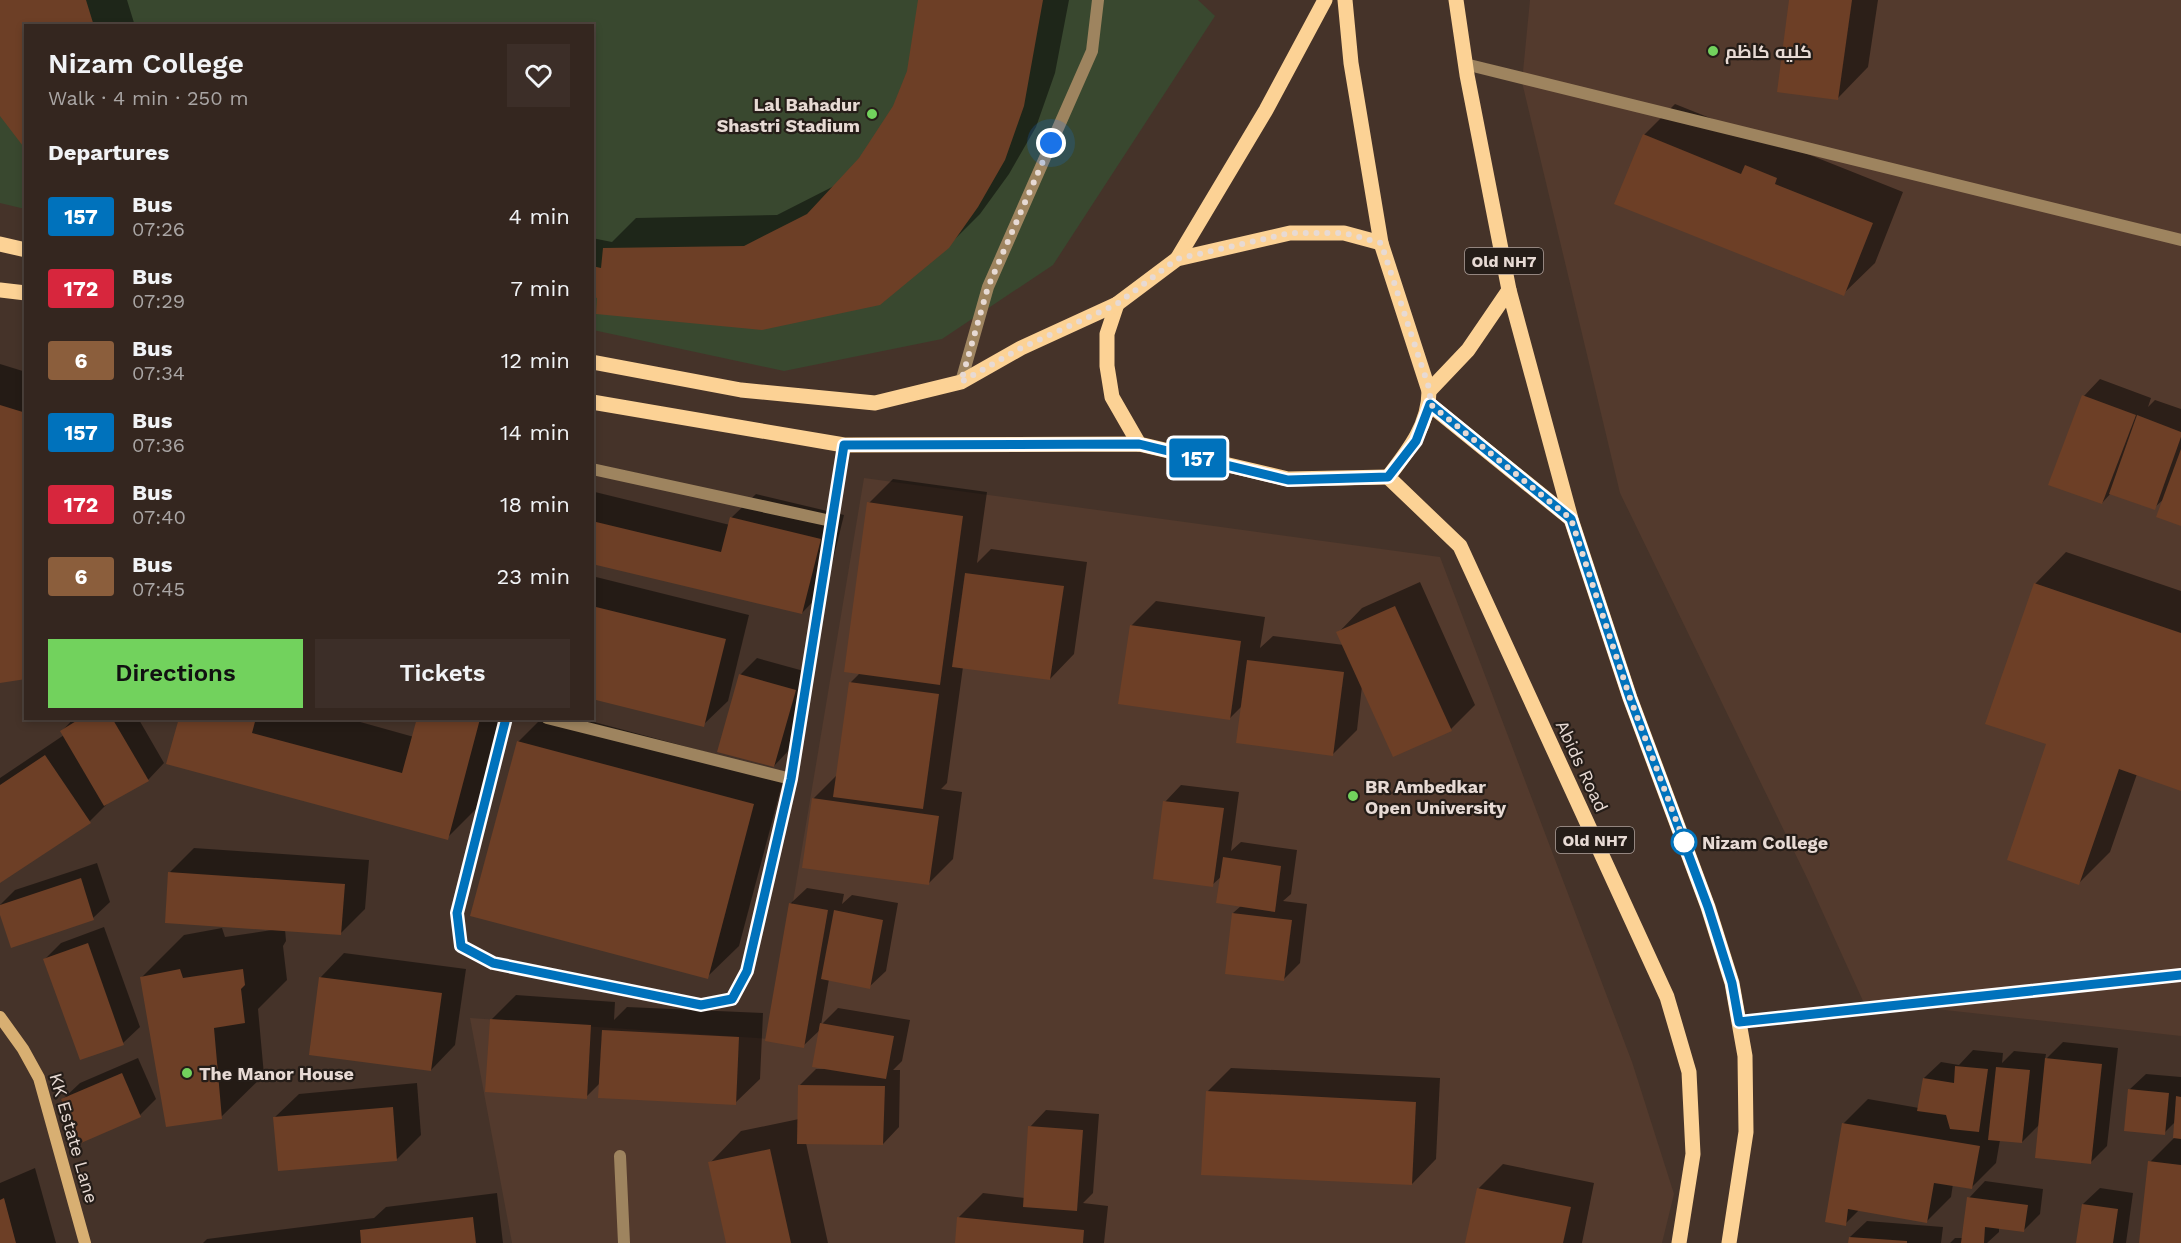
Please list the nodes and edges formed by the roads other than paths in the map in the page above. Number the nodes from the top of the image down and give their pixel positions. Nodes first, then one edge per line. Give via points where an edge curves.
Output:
1 (1098, 0) edge
2 (1325, 0) edge
3 (1345, 0) edge
4 (1456, 0) edge
5 (1465, 64) junction
6 (2181, 240) edge
7 (1381, 243) junction
8 (0, 244) edge
9 (24, 250) edge
10 (1177, 259) junction
11 (0, 290) edge
12 (1509, 291) junction
13 (24, 293) edge
14 (1117, 304) junction
15 (594, 362) edge
16 (961, 382) junction
17 (1430, 397) junction
18 (594, 402) edge
19 (1139, 444) junction
20 (844, 445) junction
21 (594, 469) edge
22 (1388, 477) junction
23 (1571, 519) junction
24 (831, 520) junction
25 (505, 720) edge
26 (555, 720) edge
27 (791, 779) junction
28 (2181, 975) edge
29 (0, 1017) edge
30 (1739, 1022) junction
31 (620, 1156) dead end
32 (85, 1243) edge
33 (624, 1243) edge
34 (1679, 1243) edge
35 (1729, 1243) edge

1 - 16 lane via 1092,51 988,287
2 - 10 main road via 1266,110
3 - 7 main road via 1351,63
4 - 5 main road, Old NH7
5 - 6 lane
5 - 12 main road, Old NH7
7 - 10 main road via 1344,233 1290,233
7 - 17 main road
8 - 9 main road
10 - 14 main road
11 - 13 main road
12 - 17 main road
12 - 23 main road, Old NH7
14 - 16 main road via 1021,348
14 - 19 main road via 1107,334 1107,366 1112,397
15 - 16 main road via 741,390 875,403
17 - 22 main road via 1416,441
17 - 23 main road
18 - 20 main road
19 - 20 main road
19 - 22 main road via 1288,480
20 - 24 lane
21 - 24 lane
22 - 34 main road, Abids Road / Old NH7 via 1460,546 1667,997 1689,1072 1693,1154
23 - 30 main road, Old NH7 via 1630,698 1708,907 1732,983
24 - 27 lane
25 - 27 lane via 457,913 461,946 493,963 701,1005 732,999 747,971
26 - 27 lane
28 - 30 lane
29 - 32 main road, KK Estate Lane via 39,1078
30 - 35 main road, Old NH7 via 1745,1056 1746,1132
31 - 33 lane

